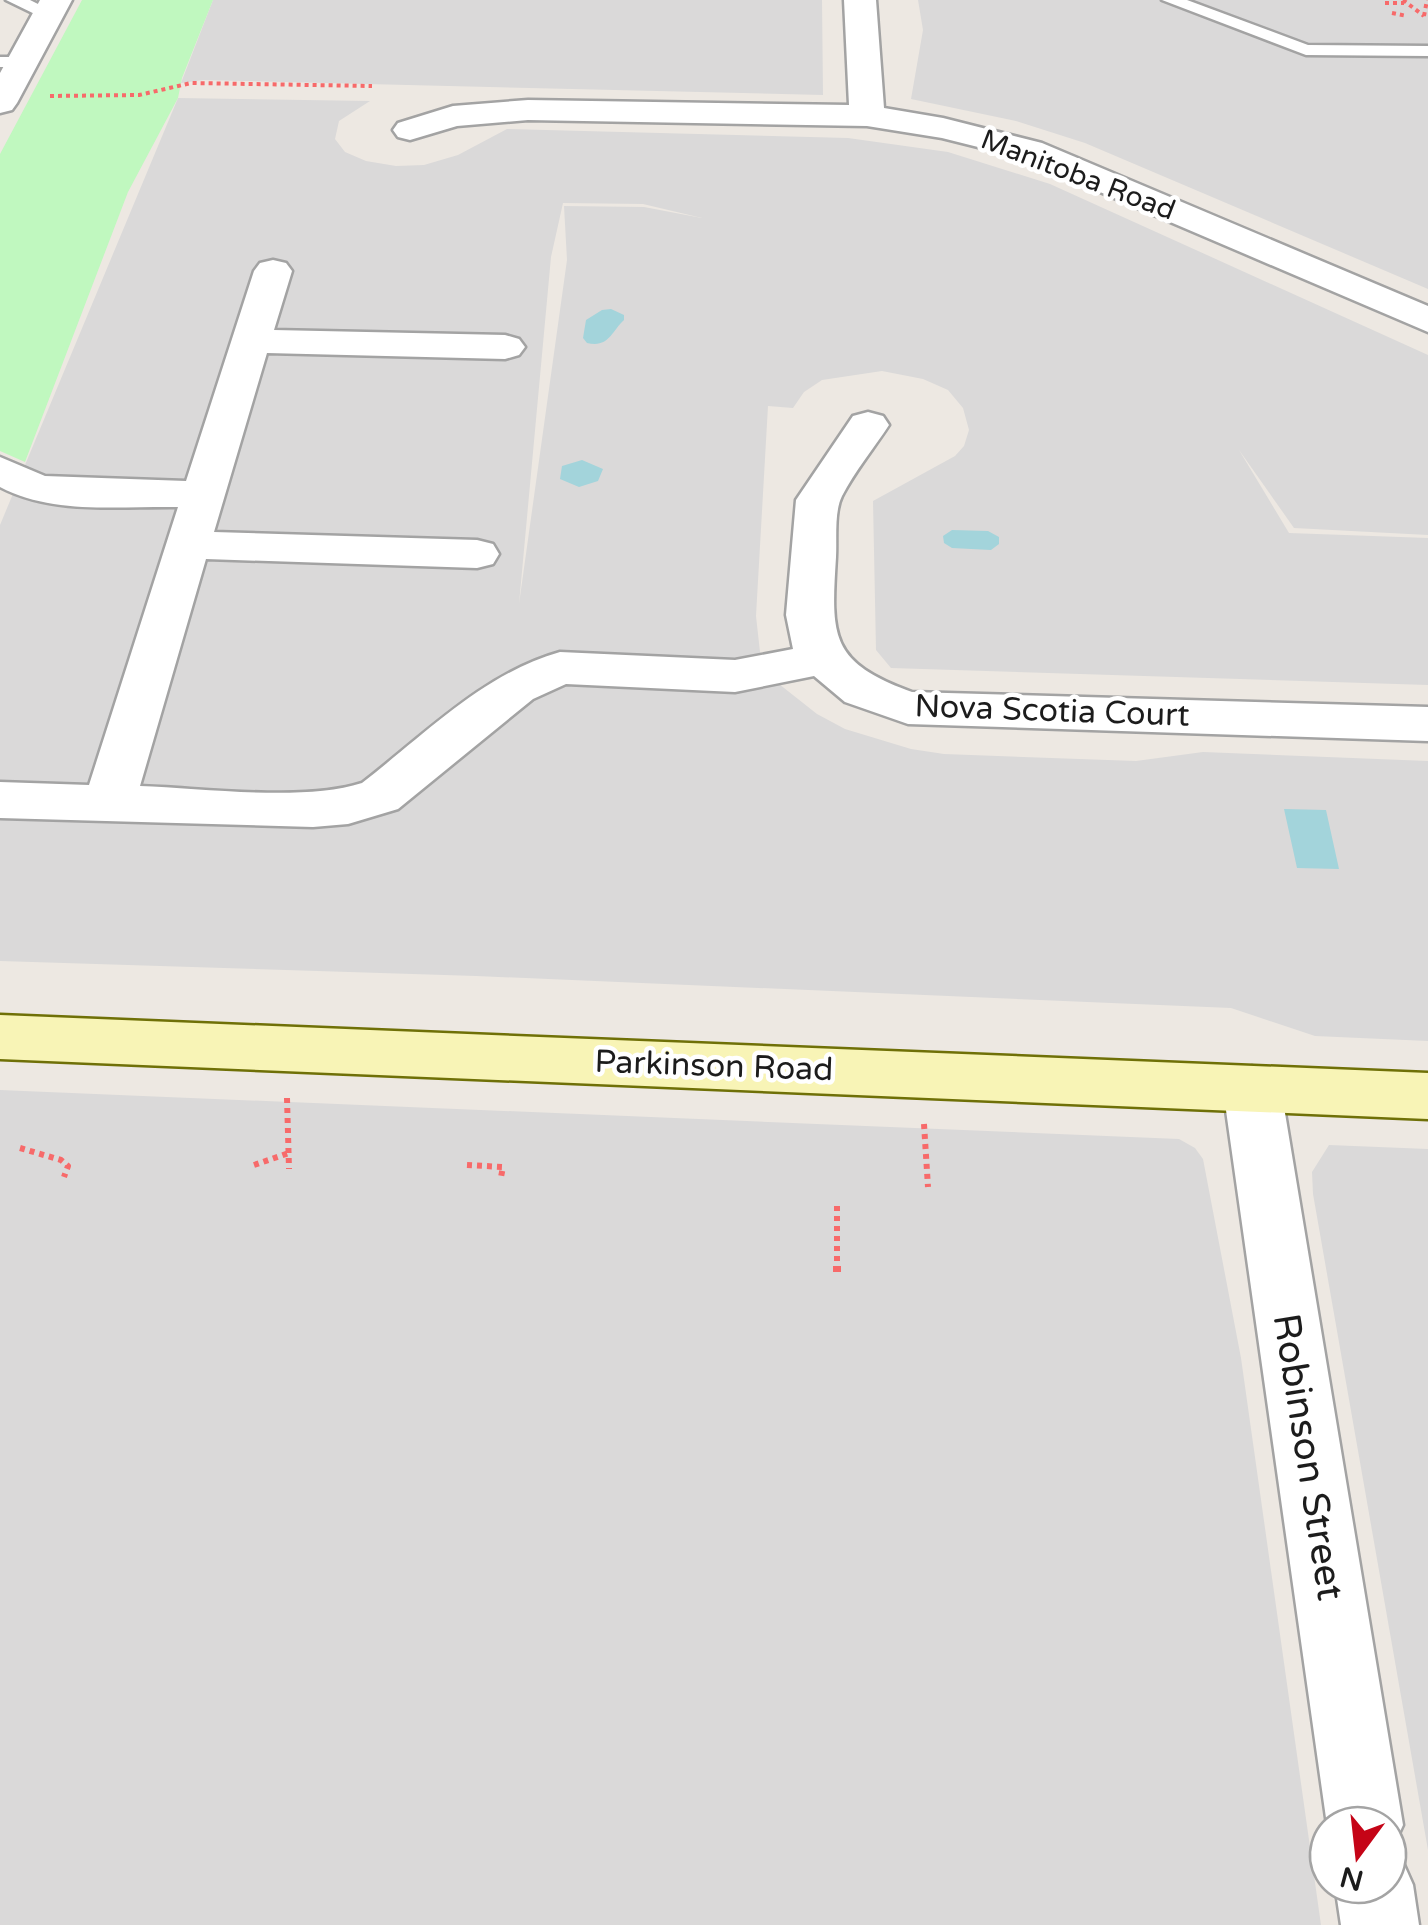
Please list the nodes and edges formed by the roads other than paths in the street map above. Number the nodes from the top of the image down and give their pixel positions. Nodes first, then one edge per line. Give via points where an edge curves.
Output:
1 (15, 0) edge
2 (860, 0) edge
3 (1171, 0) edge
4 (52, 7) edge
5 (1428, 51) edge
6 (10, 62) edge
7 (2, 100) edge
8 (867, 116) junction
9 (410, 130) dead end
10 (273, 270) dead end
11 (1428, 320) edge
12 (251, 341) junction
13 (505, 347) dead end
14 (868, 425) dead end
15 (0, 470) edge
16 (201, 494) junction
17 (187, 544) junction
18 (477, 554) dead end
19 (824, 658) junction
20 (1428, 724) edge
21 (0, 800) edge
22 (108, 803) junction
23 (0, 1037) edge
24 (1252, 1088) junction
25 (1428, 1096) edge
26 (1362, 1805) edge

1 - 4 lane
2 - 8 street
3 - 5 lane via 1306,50
4 - 6 street
6 - 7 street
8 - 9 street, Manitoba Road via 528,110 453,116
8 - 11 street, Manitoba Road via 1030,150
10 - 12 street
12 - 13 street
12 - 16 street
14 - 19 street via 818,500 808,616
15 - 16 street via 35,488
16 - 17 street
17 - 18 street
17 - 22 street
19 - 20 street, Nova Scotia Court via 862,691 908,708
19 - 22 street via 735,676 560,668 516,688 380,796 348,806
21 - 22 street
23 - 24 main road, Parkinson Road
24 - 25 main road, Parkinson Road
24 - 26 street, Robinson Street

